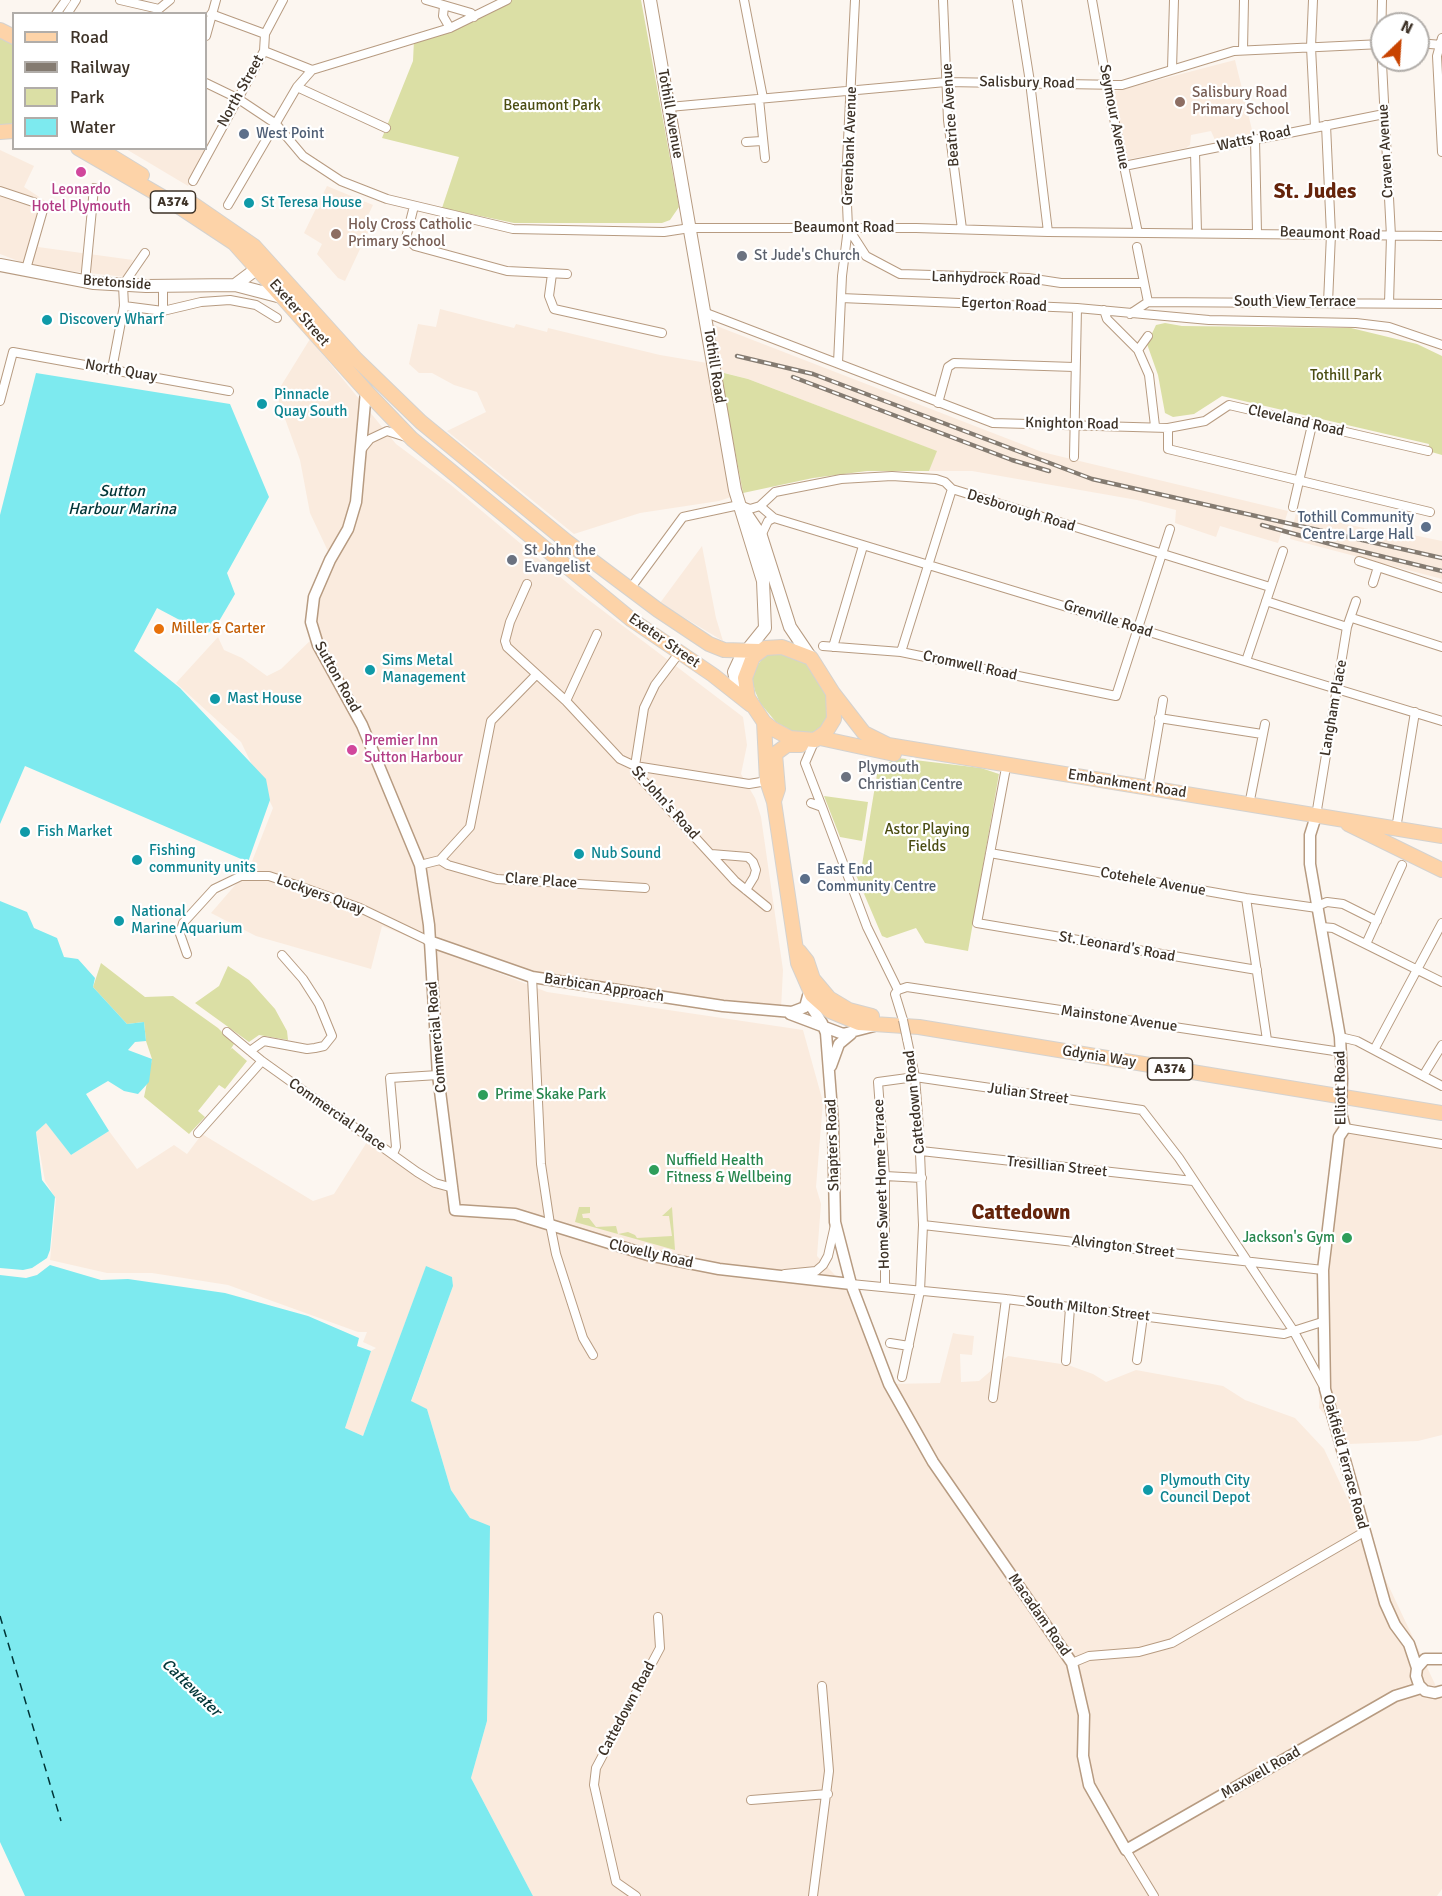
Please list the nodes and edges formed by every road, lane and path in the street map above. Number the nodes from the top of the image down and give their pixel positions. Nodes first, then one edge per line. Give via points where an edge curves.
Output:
1 (120, 0) edge
2 (170, 0) edge
3 (216, 0) edge
4 (284, 0) edge
5 (426, 0) edge
6 (507, 0) edge
7 (650, 0) edge
8 (744, 0) edge
9 (855, 0) edge
10 (943, 0) edge
11 (1017, 0) edge
12 (1092, 0) edge
13 (1174, 0) edge
14 (1244, 0) edge
15 (1313, 0) edge
16 (444, 6) junction
17 (210, 14) junction
18 (474, 17) junction
19 (450, 28) junction
20 (207, 30) edge
21 (265, 34) junction
22 (1441, 43) edge
23 (1370, 44) edge
24 (1311, 47) junction
25 (1243, 50) junction
26 (264, 51) junction
27 (1172, 69) junction
28 (312, 70) junction
29 (1382, 72) edge
30 (946, 82) junction
31 (1030, 82) junction
32 (207, 83) edge
33 (1107, 85) junction
34 (297, 87) junction
35 (852, 91) junction
36 (237, 98) junction
37 (761, 98) junction
38 (669, 107) junction
39 (1384, 114) junction
40 (276, 124) junction
41 (1326, 125) junction
42 (1315, 127) junction
43 (386, 128) dead end
44 (1255, 139) junction
45 (746, 141) dead end
46 (762, 141) junction
47 (209, 143) edge
48 (81, 150) edge
49 (101, 150) edge
50 (206, 150) edge
51 (1195, 152) junction
52 (1442, 152) edge
53 (765, 159) dead end
54 (1124, 166) junction
55 (193, 181) dead end
56 (94, 188) dead end
57 (0, 191) edge
58 (228, 205) dead end
59 (414, 206) junction
60 (690, 228) junction
61 (848, 228) junction
62 (962, 229) junction
63 (1048, 232) junction
64 (1197, 232) junction
65 (1257, 232) junction
66 (1138, 233) junction
67 (1331, 234) junction
68 (1391, 236) junction
69 (1442, 236) edge
70 (1137, 247) dead end
71 (145, 254) dead end
72 (263, 264) junction
73 (0, 265) edge
74 (26, 269) junction
75 (552, 274) junction
76 (567, 274) dead end
77 (85, 282) junction
78 (1142, 283) junction
79 (123, 285) junction
80 (163, 285) junction
81 (235, 285) junction
82 (285, 298) junction
83 (841, 298) junction
84 (1148, 302) junction
85 (1328, 303) junction
86 (1389, 303) junction
87 (1442, 304) edge
88 (123, 306) junction
89 (1077, 308) junction
90 (1104, 310) junction
91 (163, 311) junction
92 (706, 313) junction
93 (1130, 314) junction
94 (277, 318) dead end
95 (662, 333) dead end
96 (1148, 336) dead end
97 (1442, 345) edge
98 (1138, 350) junction
99 (356, 359) junction
100 (838, 363) junction
101 (1074, 367) junction
102 (112, 369) junction
103 (229, 390) dead end
104 (366, 391) junction
105 (0, 398) edge
106 (938, 403) junction
107 (1075, 424) junction
108 (1312, 424) junction
109 (1155, 426) junction
110 (1168, 428) junction
111 (412, 439) junction
112 (360, 450) junction
113 (1428, 451) dead end
114 (1074, 457) dead end
115 (1300, 481) junction
116 (502, 486) junction
117 (952, 489) junction
118 (739, 505) junction
119 (760, 506) junction
120 (496, 507) junction
121 (1293, 507) dead end
122 (1430, 512) dead end
123 (774, 518) junction
124 (1170, 529) dead end
125 (761, 536) junction
126 (863, 546) junction
127 (1283, 551) dead end
128 (1161, 555) junction
129 (1359, 561) dead end
130 (930, 564) junction
131 (1378, 567) junction
132 (1373, 583) dead end
133 (527, 584) dead end
134 (1270, 587) junction
135 (1442, 588) edge
136 (630, 589) junction
137 (1266, 601) junction
138 (1356, 602) dead end
139 (1349, 623) junction
140 (1139, 629) junction
141 (597, 634) dead end
142 (823, 646) dead end
143 (833, 647) junction
144 (1442, 647) edge
145 (680, 652) junction
146 (752, 652) junction
147 (901, 652) junction
148 (811, 658) junction
149 (1246, 662) junction
150 (536, 675) junction
151 (713, 675) junction
152 (1337, 688) junction
153 (833, 693) junction
154 (1162, 700) dead end
155 (566, 701) junction
156 (749, 701) junction
157 (1415, 712) junction
158 (1159, 718) junction
159 (1442, 721) edge
160 (764, 722) junction
161 (1265, 724) dead end
162 (1262, 734) junction
163 (815, 740) junction
164 (765, 762) junction
165 (635, 766) junction
166 (1005, 772) junction
167 (767, 781) junction
168 (1149, 788) junction
169 (774, 802) junction
170 (811, 802) dead end
171 (1249, 805) junction
172 (822, 807) junction
173 (1315, 820) junction
174 (1341, 820) junction
175 (1396, 829) junction
176 (1361, 832) junction
177 (1442, 836) edge
178 (990, 853) junction
179 (711, 854) junction
180 (440, 860) junction
181 (420, 865) junction
182 (1402, 865) dead end
183 (1442, 870) edge
184 (645, 888) dead end
185 (746, 890) junction
186 (1246, 898) junction
187 (767, 907) dead end
188 (1317, 907) junction
189 (1377, 921) junction
190 (1442, 923) edge
191 (1322, 927) junction
192 (429, 941) junction
193 (1366, 944) junction
194 (798, 949) junction
195 (187, 954) dead end
196 (282, 955) dead end
197 (1416, 968) junction
198 (1257, 970) junction
199 (532, 977) junction
200 (1442, 982) edge
201 (807, 986) junction
202 (898, 990) junction
203 (808, 1002) junction
204 (784, 1012) junction
205 (897, 1024) junction
206 (876, 1026) junction
207 (824, 1028) junction
208 (227, 1032) dead end
209 (851, 1034) junction
210 (1340, 1037) junction
211 (1267, 1040) junction
212 (1442, 1045) edge
213 (1374, 1050) junction
214 (250, 1051) junction
215 (1341, 1052) junction
216 (262, 1061) junction
217 (830, 1068) junction
218 (438, 1075) junction
219 (1424, 1076) junction
220 (915, 1077) junction
221 (1442, 1086) edge
222 (1142, 1110) joint
223 (1442, 1113) edge
224 (1344, 1128) junction
225 (198, 1133) dead end
226 (1442, 1144) edge
227 (921, 1151) junction
228 (393, 1154) junction
229 (885, 1176) junction
230 (922, 1178) junction
231 (1193, 1181) junction
232 (453, 1188) junction
233 (455, 1209) joint
234 (835, 1222) junction
235 (550, 1224) junction
236 (923, 1225) junction
237 (1245, 1261) junction
238 (1323, 1270) junction
239 (781, 1274) junction
240 (851, 1284) junction
241 (885, 1287) junction
242 (920, 1291) junction
243 (1006, 1299) junction
244 (1070, 1308) junction
245 (1143, 1316) junction
246 (1322, 1322) junction
247 (1293, 1330) junction
248 (890, 1343) dead end
249 (909, 1346) junction
250 (593, 1355) dead end
251 (1137, 1360) dead end
252 (1066, 1361) dead end
253 (902, 1377) dead end
254 (1325, 1389) junction
255 (993, 1398) dead end
256 (1364, 1532) junction
257 (658, 1617) dead end
258 (1409, 1644) junction
259 (1436, 1658) edge
260 (1072, 1663) junction
261 (1416, 1672) junction
262 (822, 1686) dead end
263 (1421, 1688) junction
264 (1440, 1694) edge
265 (1395, 1696) junction
266 (828, 1794) junction
267 (751, 1800) dead end
268 (1126, 1850) junction
269 (636, 1896) edge
270 (813, 1896) edge
271 (1154, 1896) edge

1 - 2 street via 159,9
3 - 17 street
4 - 21 street, North Street
5 - 16 street
6 - 18 street
7 - 38 main road, Tothill Avenue
8 - 37 street
9 - 35 street, Greenbank Avenue
10 - 30 street, Beatrice Avenue
11 - 31 street
12 - 33 street, Seymour Avenue
13 - 27 street
14 - 25 street
15 - 24 street
16 - 18 street
16 - 19 street via 443,16
17 - 20 street
17 - 21 street
18 - 19 street
19 - 28 street
21 - 26 street, North Street
22 - 52 street via 1437,56
23 - 24 street, Salisbury Road
24 - 25 street, Salisbury Road
24 - 42 street
25 - 27 street, Salisbury Road
26 - 28 street
26 - 36 street, North Street
27 - 33 street, Salisbury Road via 1122,85
28 - 34 street
29 - 39 street, Craven Avenue
30 - 31 street, Salisbury Road
30 - 35 street, Salisbury Road
30 - 62 street, Beatrice Avenue
31 - 33 street, Salisbury Road
31 - 63 street
32 - 36 street, Beaumont Road
33 - 54 street, Seymour Avenue
34 - 40 street
34 - 43 street
35 - 37 street, Salisbury Road
35 - 61 street, Greenbank Avenue via 846,181
36 - 40 street, Beaumont Road
36 - 47 street, North Street
37 - 38 street, Salisbury Road
37 - 46 street
38 - 60 main road, Tothill Avenue
39 - 41 street, Watts' Road
39 - 68 street, Craven Avenue
40 - 58 street
40 - 59 street, Beaumont Road via 303,156 326,172 357,188
41 - 42 street, Watts' Road
41 - 67 street
42 - 44 street, Watts' Road
44 - 51 street, Watts' Road
44 - 65 street
45 - 46 street
46 - 53 street
48 - 72 main road, Exeter Street / A374 via 203,221
49 - 72 main road, Exeter Street / A374 via 218,219 246,239
50 - 55 street, North Street
51 - 54 street, Watts' Road
51 - 64 street
54 - 66 street, Seymour Avenue
56 - 77 street
57 - 74 street via 36,202 44,210
59 - 60 street, Beaumont Road via 513,229 664,232
59 - 75 street via 406,238 415,246 507,271
60 - 61 street, Beaumont Road
60 - 92 main road, Tothill Road
61 - 62 street, Beaumont Road
61 - 78 street, Lanhydrock Road via 866,256 900,274 1028,278 1061,283
61 - 83 street, Greenbank Avenue
62 - 63 street, Beaumont Road
63 - 66 street, Beaumont Road
64 - 65 street, Beaumont Road
64 - 66 street, Beaumont Road
65 - 67 street, Beaumont Road
67 - 68 street, Beaumont Road
67 - 85 street
68 - 69 street, Beaumont Road
68 - 86 street, Craven Avenue
70 - 78 street
71 - 79 street
72 - 81 main road
72 - 82 main road, Exeter Street / A374
72 - 99 main road, Exeter Street / A374
73 - 74 main road, Bretonside
74 - 77 main road, Bretonside
75 - 76 street
75 - 95 street via 549,297 554,309
77 - 79 main road, Bretonside
78 - 84 street
79 - 80 main road, Bretonside
79 - 88 street
80 - 81 main road, Bretonside
80 - 91 street
81 - 82 main road, Bretonside
82 - 104 main road, Exeter Street / A374
83 - 89 street, Egerton Road
83 - 100 street, Greenbank Avenue
84 - 85 street, South View Terrace
84 - 93 street
85 - 86 street, South View Terrace
86 - 87 street, South View Terrace
88 - 91 street
88 - 102 street
89 - 90 street, Egerton Road
89 - 101 street
90 - 93 street, Egerton Road
90 - 98 street via 1107,319
91 - 94 street via 230,300 256,305
92 - 100 street, Knighton Road
92 - 118 main road, Tothill Road
93 - 97 street, Egerton Road via 1356,323 1389,327
96 - 98 street
98 - 109 street via 1149,375
99 - 104 main road
99 - 116 main road, Exeter Street / A374 via 421,422
100 - 106 street, Knighton Road
101 - 106 street via 954,363 948,367
101 - 107 street
102 - 103 street, North Quay
102 - 105 street, North Quay via 13,352
104 - 111 main road, Exeter Street / A374
104 - 112 street, Sutton Road
106 - 107 street, Knighton Road via 993,423
107 - 109 street, Knighton Road
107 - 114 street
108 - 110 street, Cleveland Road via 1229,405 1205,421
108 - 113 street, Cleveland Road
108 - 115 street
109 - 110 street, Knighton Road
110 - 115 street via 1168,449
111 - 112 street via 387,431 370,439
111 - 120 main road, Exeter Street / A374
112 - 181 street, Sutton Road via 356,502 348,529 314,597 311,622 318,645 363,725
115 - 121 street
115 - 122 street
116 - 120 street
116 - 136 main road, Exeter Street / A374
117 - 119 street, Desborough Road via 945,482 927,477 850,478 775,492
117 - 128 street, Desborough Road
117 - 130 street
118 - 119 street via 750,509
118 - 125 main road, Tothill Road
118 - 136 street via 684,517
118 - 146 main road, Tothill Road via 763,581 766,613 765,628
119 - 123 street, Grenville Road
120 - 145 main road, Exeter Street / A374 via 632,620
123 - 125 street via 768,521
123 - 126 street, Grenville Road
124 - 128 street
125 - 148 main road, Tothill Road via 782,610
126 - 130 street, Grenville Road
126 - 143 street
127 - 134 street
128 - 134 street, Desborough Road
128 - 140 street
129 - 131 street
130 - 140 street, Grenville Road
130 - 147 street
131 - 132 street
131 - 135 street
133 - 150 street, St John's Road via 505,641
134 - 137 street
136 - 146 main road, Exeter Street / A374 via 709,644 724,650
137 - 139 street
137 - 149 street
138 - 139 street, Langham Place
139 - 144 street
139 - 152 street, Langham Place
140 - 147 street, Cromwell Road via 1116,696
140 - 149 street, Grenville Road
141 - 155 street
142 - 143 street, Cromwell Road
143 - 147 street, Cromwell Road
145 - 151 main road, Exeter Street / A374
145 - 165 street via 655,685 644,708
146 - 148 main road via 782,647
146 - 156 main road via 746,671
148 - 153 main road
149 - 152 street, Grenville Road
150 - 155 street, St John's Road
150 - 180 street via 491,721 470,827
151 - 156 main road, Exeter Street / A374
151 - 164 main road, A374 via 757,727
152 - 157 street, Grenville Road
152 - 173 street, Langham Place
153 - 163 main road via 834,718
153 - 168 main road, Embankment Road via 864,733 888,744
154 - 158 street
155 - 165 street, St John's Road via 620,759
156 - 160 main road
157 - 159 street, Grenville Road
157 - 175 street
158 - 162 street
158 - 168 street
160 - 163 main road via 790,738
160 - 164 main road, Gdynia Way / A374
161 - 162 street
162 - 171 street
163 - 166 main road, Embankment Road
163 - 169 main road, Gdynia Way via 777,750 774,760 778,789
163 - 172 street, Cattedown Road via 806,763
164 - 167 main road, Gdynia Way / A374
165 - 167 street via 749,784
165 - 179 street, St John's Road via 637,774
166 - 173 main road, Embankment Road
166 - 178 street
167 - 169 main road, Gdynia Way / A374
168 - 171 main road, Embankment Road
169 - 194 main road, Gdynia Way
170 - 172 street
171 - 173 main road, Embankment Road
172 - 202 street, Cattedown Road via 867,927
173 - 174 main road, Embankment Road
173 - 176 main road, Embankment Road
173 - 188 street, Elliott Road via 1309,853
174 - 175 main road, Embankment Road
174 - 176 main road
175 - 177 main road, Embankment Road
176 - 183 main road
178 - 186 street, Cotehele Avenue
178 - 198 street, St. Leonard's Road via 977,923
179 - 185 street, St John's Road
179 - 185 street via 748,857 756,870
180 - 181 street
180 - 184 street, Clare Place via 497,879
181 - 192 street, Commercial Road
182 - 189 street
185 - 187 street, St John's Road
186 - 188 street, Cotehele Avenue
186 - 198 street
188 - 189 street, Cotehele Avenue via 1328,902 1343,904
188 - 191 street, Elliott Road
189 - 193 street
190 - 197 street
191 - 193 street via 1333,928
191 - 210 street, Elliott Road
192 - 195 street, Lockyers Quay via 360,908 296,885 269,876 241,876 214,889 183,924 180,934
192 - 199 street, Barbican Approach
192 - 218 street, Commercial Road
193 - 197 street
194 - 201 main road, Gdynia Way / A374 via 798,963
194 - 205 main road, Gdynia Way / A374 via 813,979 829,998 855,1012
196 - 214 street via 319,1004 332,1036 324,1046 307,1050 264,1041
197 - 200 street
197 - 213 street
198 - 211 street
199 - 204 street, Barbican Approach
199 - 235 street via 541,1164
201 - 203 street
201 - 206 main road, Gdynia Way / A374 via 830,1011 850,1021
202 - 211 street, Mainstone Avenue via 907,987
202 - 220 street, Cattedown Road, bridge via 895,994
203 - 204 street, Barbican Approach via 797,1011
203 - 207 street, Shapters Road
204 - 207 street, Barbican Approach via 810,1019
205 - 206 main road, Gdynia Way / A374
205 - 223 main road, Gdynia Way / A374
206 - 209 street
207 - 209 street, Barbican Approach
207 - 217 street, Shapters Road
208 - 214 street, Commercial Place
209 - 217 street, Shapters Road via 839,1044
210 - 213 street
210 - 215 street, Elliott Road
211 - 215 street, Mainstone Avenue
212 - 219 street
213 - 219 street
214 - 216 street, Commercial Place
215 - 224 street, Elliott Road, bridge
216 - 225 street
216 - 228 street, Commercial Place
217 - 234 street, Shapters Road
218 - 228 street via 390,1078 396,1147
218 - 232 street, Commercial Road
219 - 221 street
220 - 222 street, Julian Street
220 - 227 street, Cattedown Road
220 - 229 street, Home Sweet Home Terrace via 878,1082
222 - 231 street, Oakfield Terrace Road
224 - 226 street
224 - 238 street, Elliott Road via 1339,1137
227 - 230 street, Cattedown Road
227 - 231 street, Tresillian Street
228 - 232 street, Commercial Place via 435,1183
229 - 230 street
229 - 241 street, Home Sweet Home Terrace
230 - 236 street, Cattedown Road
231 - 237 street, Oakfield Terrace Road
232 - 233 street, Commercial Road
233 - 235 street, Clovelly Road via 515,1214
234 - 239 street, Shapters Road via 823,1266 816,1271
234 - 240 street, Shapters Road
235 - 239 street, Clovelly Road via 648,1255 719,1269
235 - 250 street via 583,1338
236 - 237 street, Alvington Street
236 - 242 street, Cattedown Road
237 - 238 street, Alvington Street
237 - 247 street, Oakfield Terrace Road
238 - 246 street, Elliott Road
239 - 240 street, Clovelly Road
240 - 241 street, South Milton Street
240 - 260 street, Macadam Road via 889,1384 933,1462
241 - 242 street, South Milton Street
242 - 243 street, South Milton Street
242 - 249 street, Cattedown Road
243 - 244 street, South Milton Street
243 - 255 street
244 - 245 street, South Milton Street
244 - 252 street
245 - 247 street, South Milton Street via 1284,1334
245 - 251 street
246 - 247 street, South Milton Street
246 - 254 street, Elliott Road
247 - 254 street, Oakfield Terrace Road
248 - 249 street
249 - 253 street, Cattedown Road
254 - 256 street, Oakfield Terrace Road
256 - 258 street, Oakfield Terrace Road via 1385,1603
256 - 260 street, Macadam Road via 1172,1643 1139,1652 1089,1656
257 - 269 street, Cattedown Road via 660,1648 596,1768 594,1785 616,1882
258 - 259 street, Oakfield Terrace Road
258 - 261 street, Oakfield Terrace Road
259 - 261 street, Maxwell Road
260 - 268 street via 1082,1706 1083,1756 1089,1785
261 - 263 street, Oakfield Terrace Road
261 - 265 street, Maxwell Road
262 - 266 street
263 - 264 street
263 - 265 street, Maxwell Road
265 - 268 street, Maxwell Road
266 - 267 street
266 - 270 street
268 - 271 street

